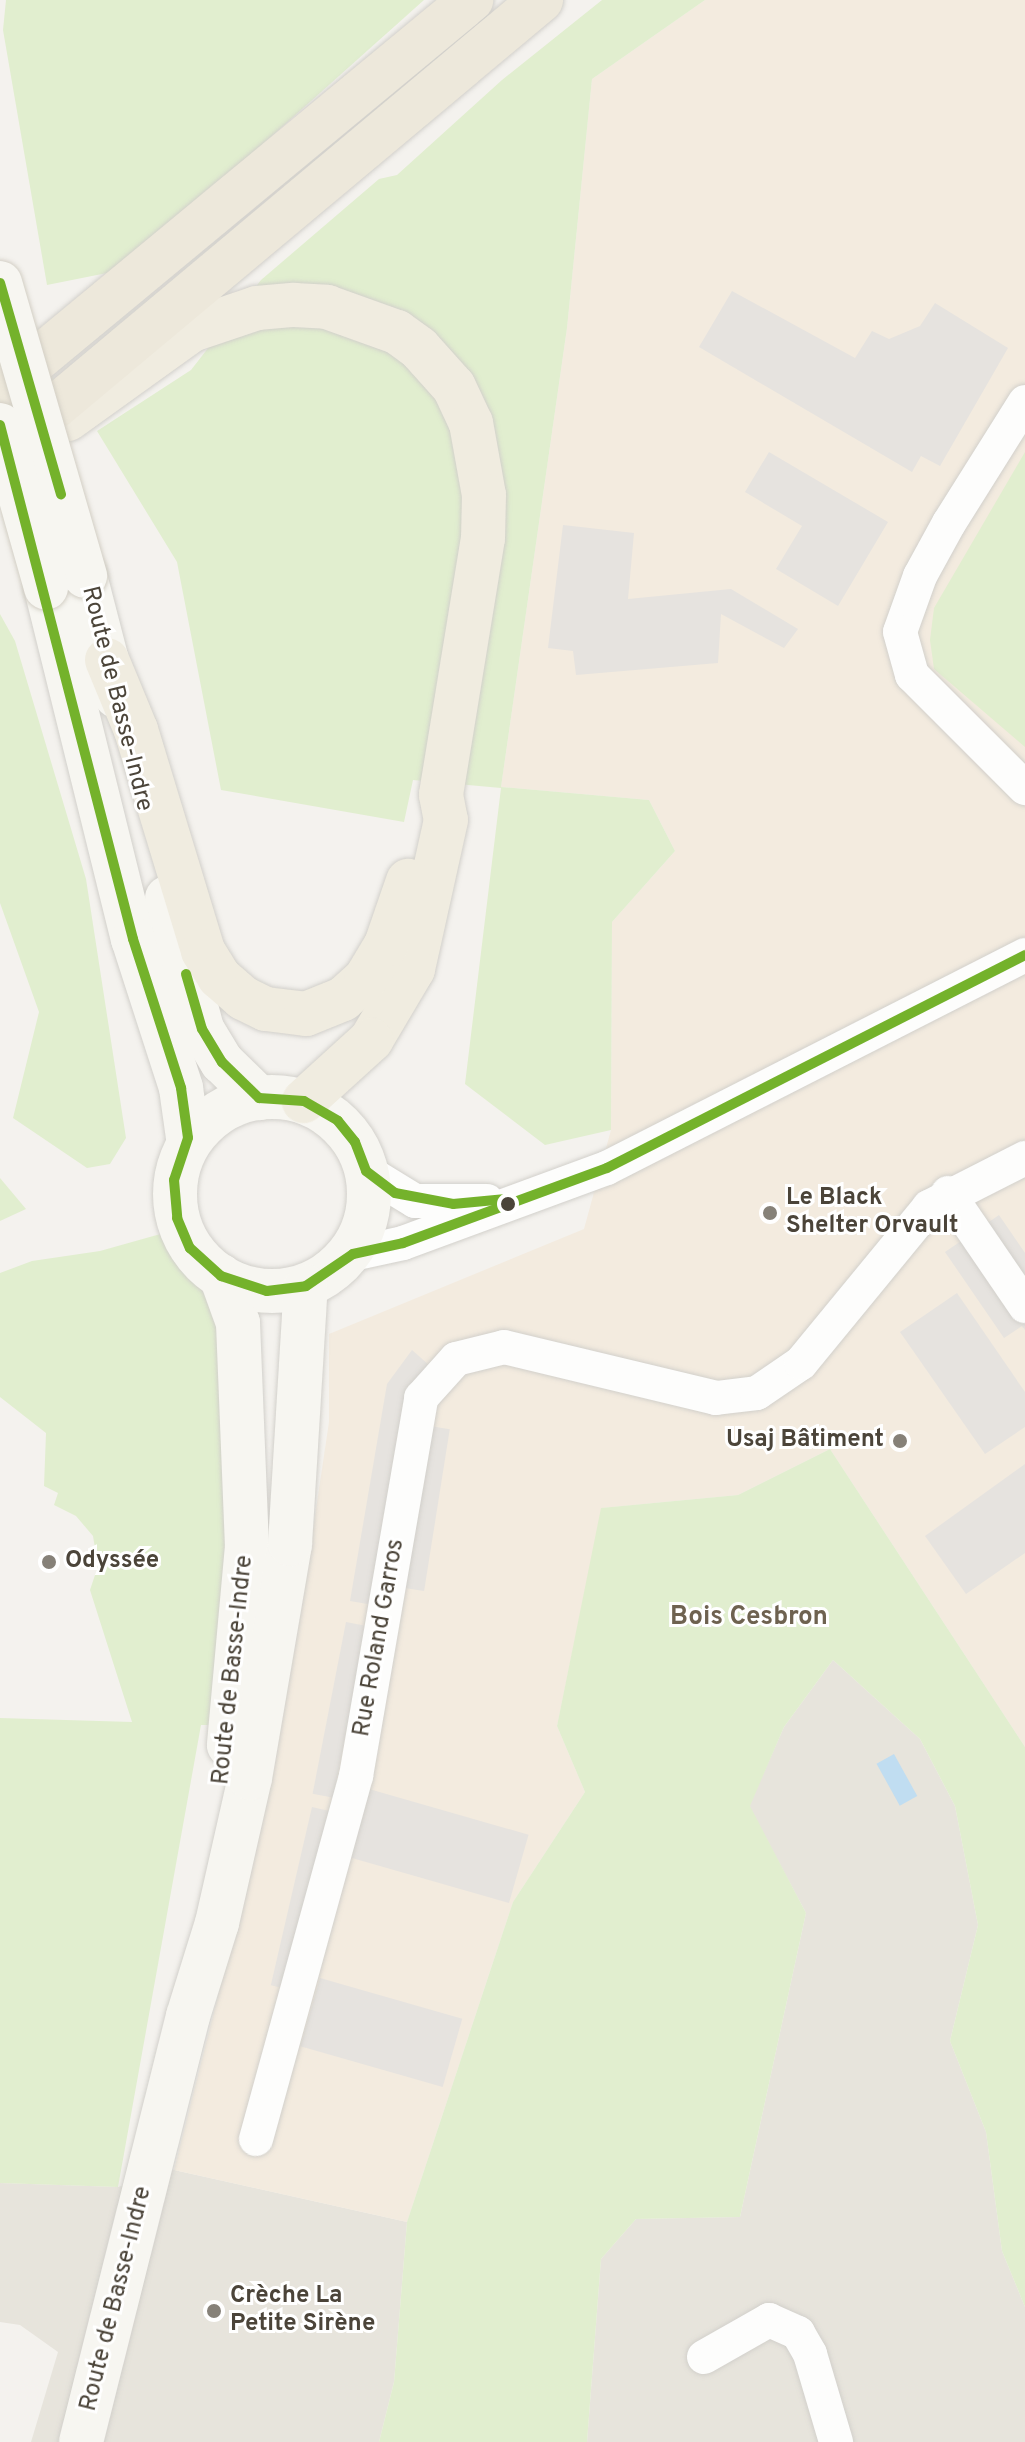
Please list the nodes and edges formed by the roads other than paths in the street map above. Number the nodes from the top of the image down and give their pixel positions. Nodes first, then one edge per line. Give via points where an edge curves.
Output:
1 (471, 0) edge
2 (541, 0) edge
3 (0, 283) edge
4 (0, 390) edge
5 (1025, 402) edge
6 (8, 437) edge
7 (66, 582) junction
8 (107, 660) junction
9 (1025, 788) edge
10 (441, 795) junction
11 (1025, 955) edge
12 (259, 1098) junction
13 (304, 1101) junction
14 (188, 1138) junction
15 (1025, 1158) edge
16 (366, 1171) junction
17 (948, 1193) junction
18 (527, 1197) junction
19 (353, 1254) junction
20 (221, 1276) junction
21 (306, 1286) junction
22 (1025, 1306) edge
23 (188, 2016) junction
24 (256, 2139) dead end
25 (704, 2357) dead end
26 (81, 2442) edge
27 (836, 2442) edge

1 - 4 highway
2 - 6 highway
3 - 7 main road, Route de Basse-Indre, bridge
5 - 9 street via 920,576 900,632 912,675
6 - 7 main road, Route de Basse-Indre, bridge
6 - 10 highway via 74,418 192,330 257,308 327,307 370,319 419,348 454,387 471,423 484,495 475,592
7 - 8 main road, Route de Basse-Indre
7 - 14 main road, Route de Basse-Indre via 133,939 181,1088
8 - 10 highway via 136,730 203,951 219,977 266,1009 306,1014 343,999 366,978 386,945 425,815
8 - 12 main road, Route de Basse-Indre via 195,1009 222,1062
10 - 13 highway via 446,820 413,969 371,1040
11 - 18 street via 607,1168
12 - 13 main road
12 - 14 main road via 230,1107
13 - 16 main road via 338,1121 355,1142
14 - 20 main road via 174,1180 177,1218 190,1248
15 - 17 street, Rue Roland Garros
16 - 18 street via 415,1201 453,1204
16 - 19 main road via 368,1207
17 - 22 street
17 - 24 street, Rue Roland Garros via 910,1224 854,1303 801,1363 757,1393 716,1398 504,1347 456,1359 421,1398 356,1776
18 - 19 street via 403,1243
19 - 21 main road
20 - 21 main road via 267,1291
20 - 23 main road, Route de Basse-Indre via 238,1323 247,1546 242,1643
21 - 23 main road, Route de Basse-Indre via 290,1544 277,1635 217,1923
23 - 26 main road, Route de Basse-Indre
25 - 27 street via 769,2320 798,2333 810,2354

